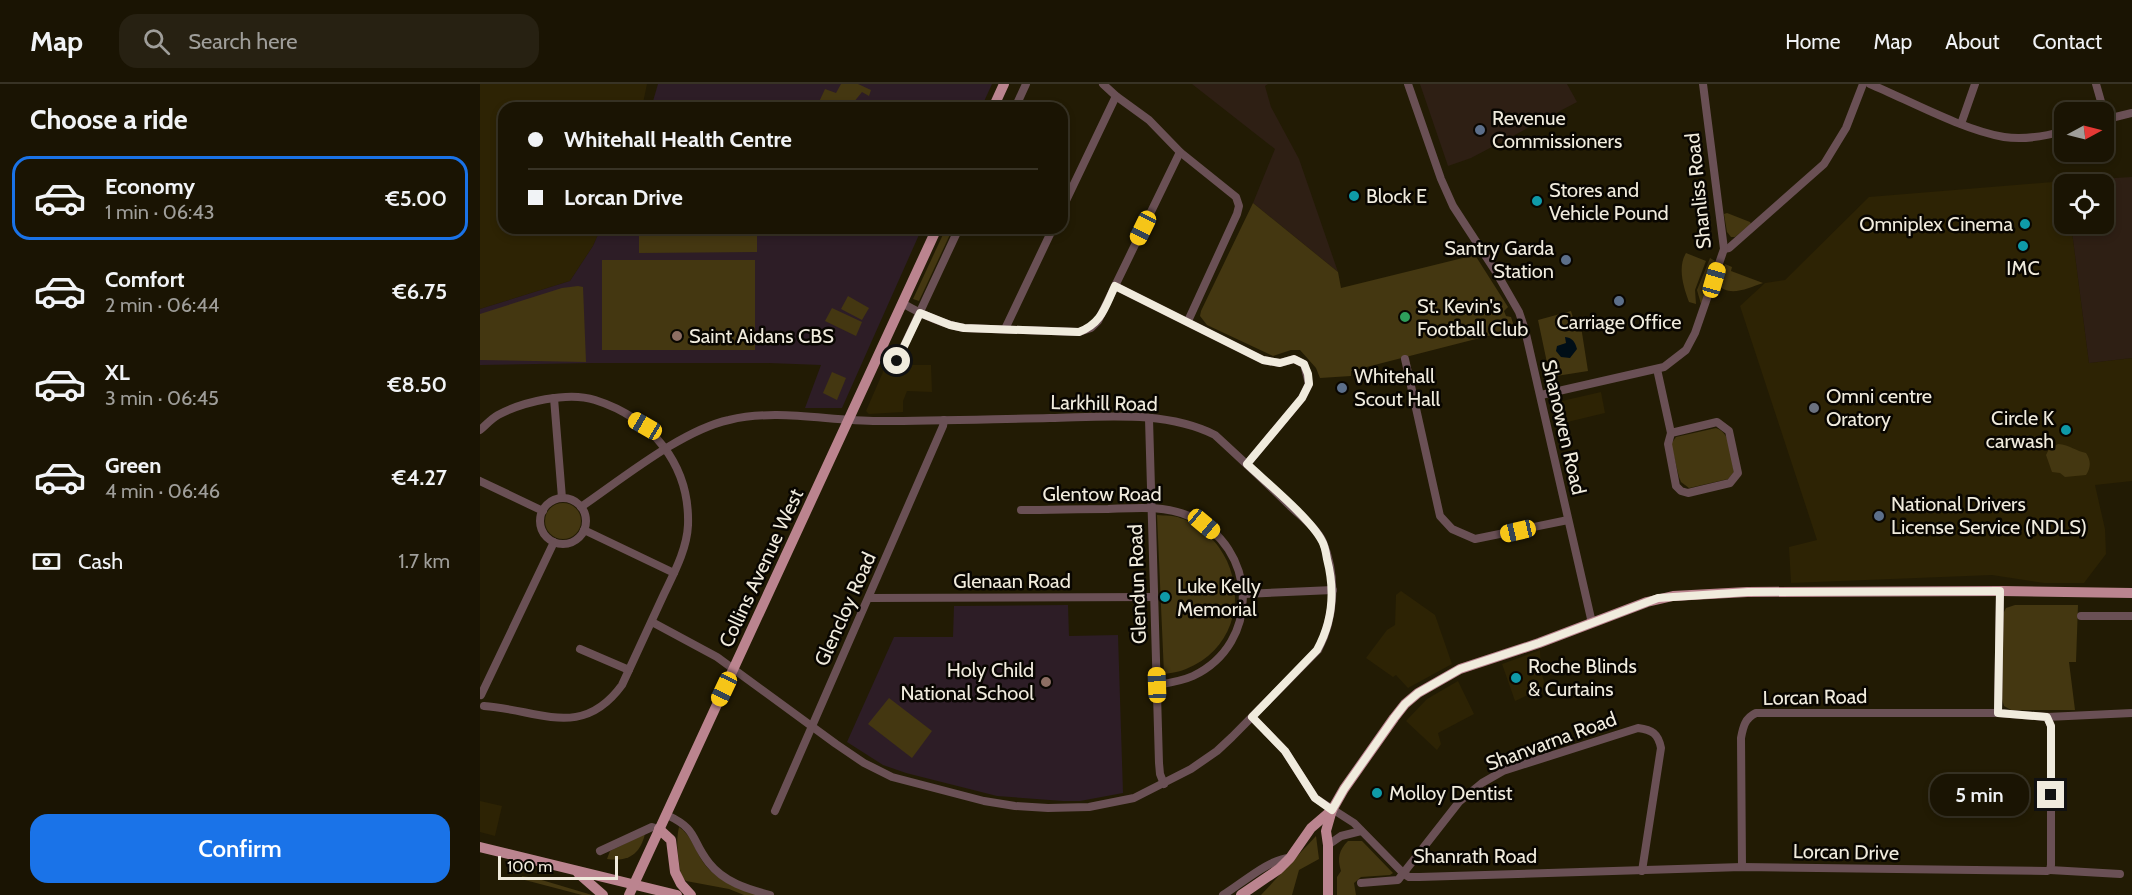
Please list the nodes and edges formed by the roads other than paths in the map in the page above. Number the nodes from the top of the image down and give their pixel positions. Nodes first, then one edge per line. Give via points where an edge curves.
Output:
1 (1004, 84) edge
2 (1026, 84) edge
3 (1103, 84) edge
4 (1408, 84) edge
5 (1702, 84) edge
6 (1863, 84) edge
7 (1870, 84) edge
8 (1975, 84) edge
9 (2096, 84) edge
10 (1116, 96) junction
11 (996, 102) edge
12 (1018, 102) edge
13 (2100, 102) edge
14 (2132, 113) edge
15 (2114, 118) edge
16 (1961, 124) junction
17 (2054, 134) edge
18 (1180, 152) junction
19 (1068, 196) edge
20 (934, 234) edge
21 (956, 234) edge
22 (1050, 234) edge
23 (1724, 249) junction
24 (1115, 286) junction
25 (902, 303) junction
26 (920, 313) junction
27 (1188, 321) junction
28 (1005, 328) junction
29 (1405, 359) dead end
30 (897, 361) dead end
31 (1657, 369) junction
32 (1540, 395) junction
33 (554, 398) junction
34 (1149, 419) junction
35 (944, 420) junction
36 (850, 421) junction
37 (480, 430) edge
38 (1671, 433) junction
39 (667, 449) junction
40 (1247, 464) junction
41 (480, 481) edge
42 (562, 498) junction
43 (582, 507) junction
44 (1150, 508) junction
45 (1021, 510) dead end
46 (543, 511) junction
47 (1568, 519) junction
48 (584, 530) junction
49 (554, 542) junction
50 (674, 573) junction
51 (1333, 590) junction
52 (2000, 591) junction
53 (2132, 593) edge
54 (1244, 594) junction
55 (1154, 597) junction
56 (870, 598) junction
57 (2080, 616) dead end
58 (2132, 616) edge
59 (652, 622) junction
60 (1592, 623) junction
61 (580, 649) dead end
62 (734, 668) junction
63 (629, 670) junction
64 (1157, 685) junction
65 (481, 695) edge
66 (482, 709) edge
67 (1998, 713) junction
68 (2132, 713) edge
69 (1252, 717) junction
70 (2047, 717) junction
71 (811, 726) junction
72 (1164, 784) junction
73 (1332, 810) junction
74 (775, 811) dead end
75 (667, 815) junction
76 (659, 829) junction
77 (1362, 831) junction
78 (1328, 845) junction
79 (480, 848) edge
80 (600, 851) dead end
81 (1290, 858) junction
82 (1742, 867) junction
83 (2050, 870) junction
84 (575, 871) junction
85 (1642, 871) junction
86 (1404, 874) junction
87 (2121, 874) dead end
88 (1361, 883) dead end
89 (631, 890) edge
90 (603, 895) edge
91 (677, 895) edge
92 (691, 895) edge
93 (770, 895) edge
94 (1223, 895) edge
95 (1241, 895) edge
96 (1328, 895) edge

1 - 11 main road
2 - 12 street
3 - 10 street
4 - 32 street, Shanowen Road via 1453,206 1519,312
5 - 23 street, Shanliss Road
6 - 23 street via 1846,128 1824,164
7 - 16 street
8 - 16 street
9 - 13 street
10 - 18 street via 1149,120
10 - 19 street
14 - 15 street
16 - 17 street via 2007,138
18 - 24 street
18 - 27 street via 1236,198 1239,206
20 - 25 main road, Collins Avenue West
21 - 26 street
22 - 28 street
23 - 31 street, Shanliss Road via 1686,350
24 - 27 street
24 - 28 street via 1091,328 1079,332
25 - 26 street
25 - 36 main road, Collins Avenue West
26 - 28 street via 964,328
26 - 30 street
27 - 40 street via 1263,360 1280,363 1294,359 1304,364 1309,384 1302,398
29 - 47 street via 1440,516 1452,529 1475,539
31 - 32 street, Shanliss Road
31 - 38 street
32 - 47 street, Shanowen Road
33 - 37 street via 496,416
33 - 39 street via 593,399 614,408 645,426
33 - 42 street
34 - 35 street, Larkhill Road
34 - 40 street, Larkhill Road via 1202,428
34 - 44 street, Glendun Road
35 - 36 street, Larkhill Road
35 - 56 street, Glencloy Road
36 - 39 street, Larkhill Road via 758,415 700,429
36 - 62 main road, Collins Avenue West
38 - 38 street via 1668,444 1676,486 1681,491 1688,493 1730,483 1738,473 1729,431 1717,423
39 - 43 street, Larkhill Road
39 - 50 street via 681,479 687,509 686,542
40 - 51 street, Larkhill Road via 1323,542
41 - 46 street
42 - 43 street
42 - 46 street
43 - 48 street
44 - 45 street, Glentow Road
44 - 54 street, Glentow Road via 1174,510 1217,534 1233,556
44 - 55 street, Glendun Road
46 - 49 street via 541,525
47 - 60 street, Shanowen Road
48 - 49 street via 568,543
48 - 50 street
49 - 65 street
50 - 59 street
51 - 54 street
51 - 69 street, Larkhill Road via 1330,618 1317,650
52 - 53 main road
52 - 60 main road via 1673,596
52 - 67 street
54 - 64 street, Glentow Road via 1236,631 1221,654 1193,676
55 - 56 street, Glenaan Road
55 - 64 street, Glendun Road
56 - 71 street, Glencloy Road
57 - 58 street
59 - 62 street, Larkhill Road
59 - 63 street
60 - 73 main road via 1460,669 1418,693 1394,718
61 - 63 street
62 - 71 street, Larkhill Road
62 - 75 main road, Collins Avenue West
63 - 66 street via 614,697 594,712 574,719 507,708
64 - 72 street, Glendun Road via 1159,763
65 - 66 street via 486,700
67 - 70 street, Lorcan Road
67 - 82 street, Lorcan Road via 1750,715 1742,738
68 - 70 street, Lorcan Road
69 - 72 street, Larkhill Road via 1217,751
69 - 73 street via 1285,751 1315,798
70 - 83 street via 2051,726
71 - 72 street, Larkhill Road via 864,763 892,777 1015,806 1089,807 1134,798
71 - 74 street, Glencloy Road
73 - 77 street, Shanrath Road
73 - 78 main road via 1326,831
73 - 81 main road via 1311,828
75 - 76 main road, Collins Avenue West
75 - 93 street via 692,832 716,871 729,881
76 - 80 street via 652,827
76 - 89 main road, Collins Avenue West
76 - 92 main road via 671,840 675,872
77 - 78 street via 1341,836
77 - 86 street, Shanrath Road
78 - 96 main road
79 - 84 main road
81 - 94 street via 1276,862
81 - 95 main road
82 - 83 street, Lorcan Drive
82 - 85 street, Lorcan Drive
83 - 87 street, Lorcan Drive
84 - 89 main road
84 - 90 main road
85 - 86 street, Shanrath Road via 1419,877
85 - 86 street, Shanvarna Road via 1660,748 1655,733 1638,728 1503,771 1482,783 1459,802
86 - 88 street via 1398,880
89 - 91 main road

